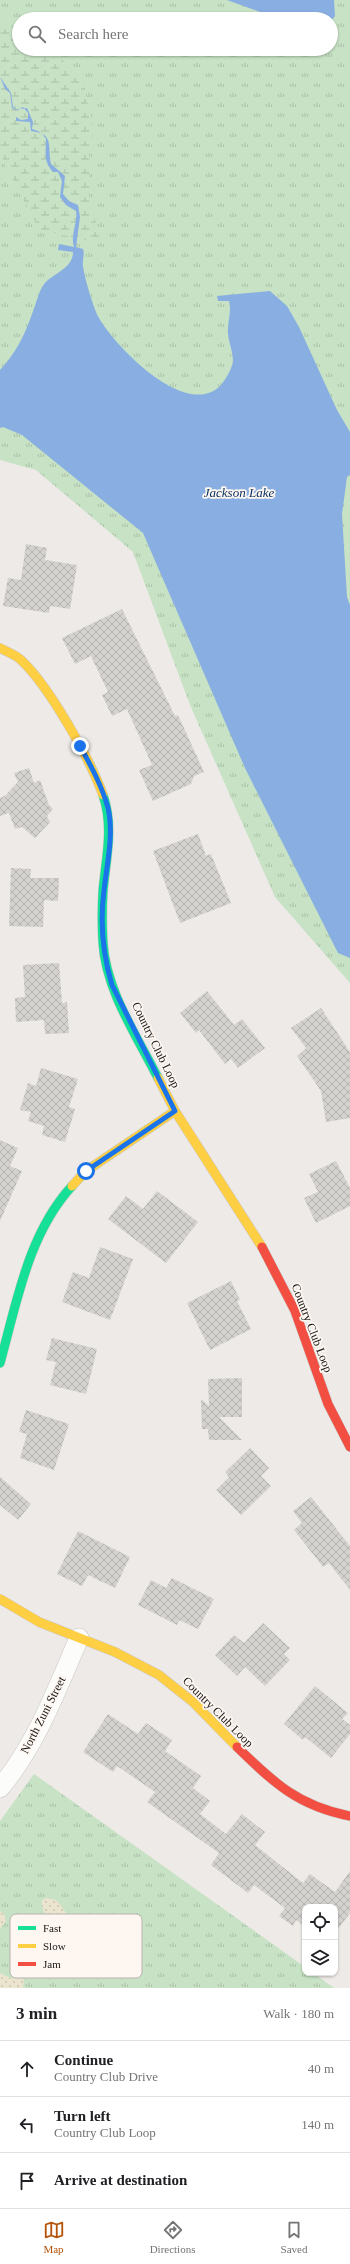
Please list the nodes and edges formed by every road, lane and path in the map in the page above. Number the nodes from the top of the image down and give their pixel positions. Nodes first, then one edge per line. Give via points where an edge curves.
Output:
1 (0, 648) edge
2 (175, 1111) junction
3 (0, 1363) edge
4 (350, 1447) edge
5 (0, 1599) edge
6 (79, 1638) junction
7 (0, 1788) edge
8 (350, 1816) edge

1 - 2 street, Country Club Loop via 21,660 49,694 96,775 108,809 110,834 103,892 103,944 108,972 112,985
2 - 3 street via 86,1171 60,1199 46,1219 33,1248
2 - 4 street, Country Club Loop via 269,1258 295,1311 328,1404
5 - 6 street, Country Club Loop via 34,1620
6 - 7 street, North Zuni Street via 58,1689 33,1737
6 - 8 street, Country Club Loop via 106,1648 158,1674 191,1699 255,1766 278,1784 307,1803 328,1812

